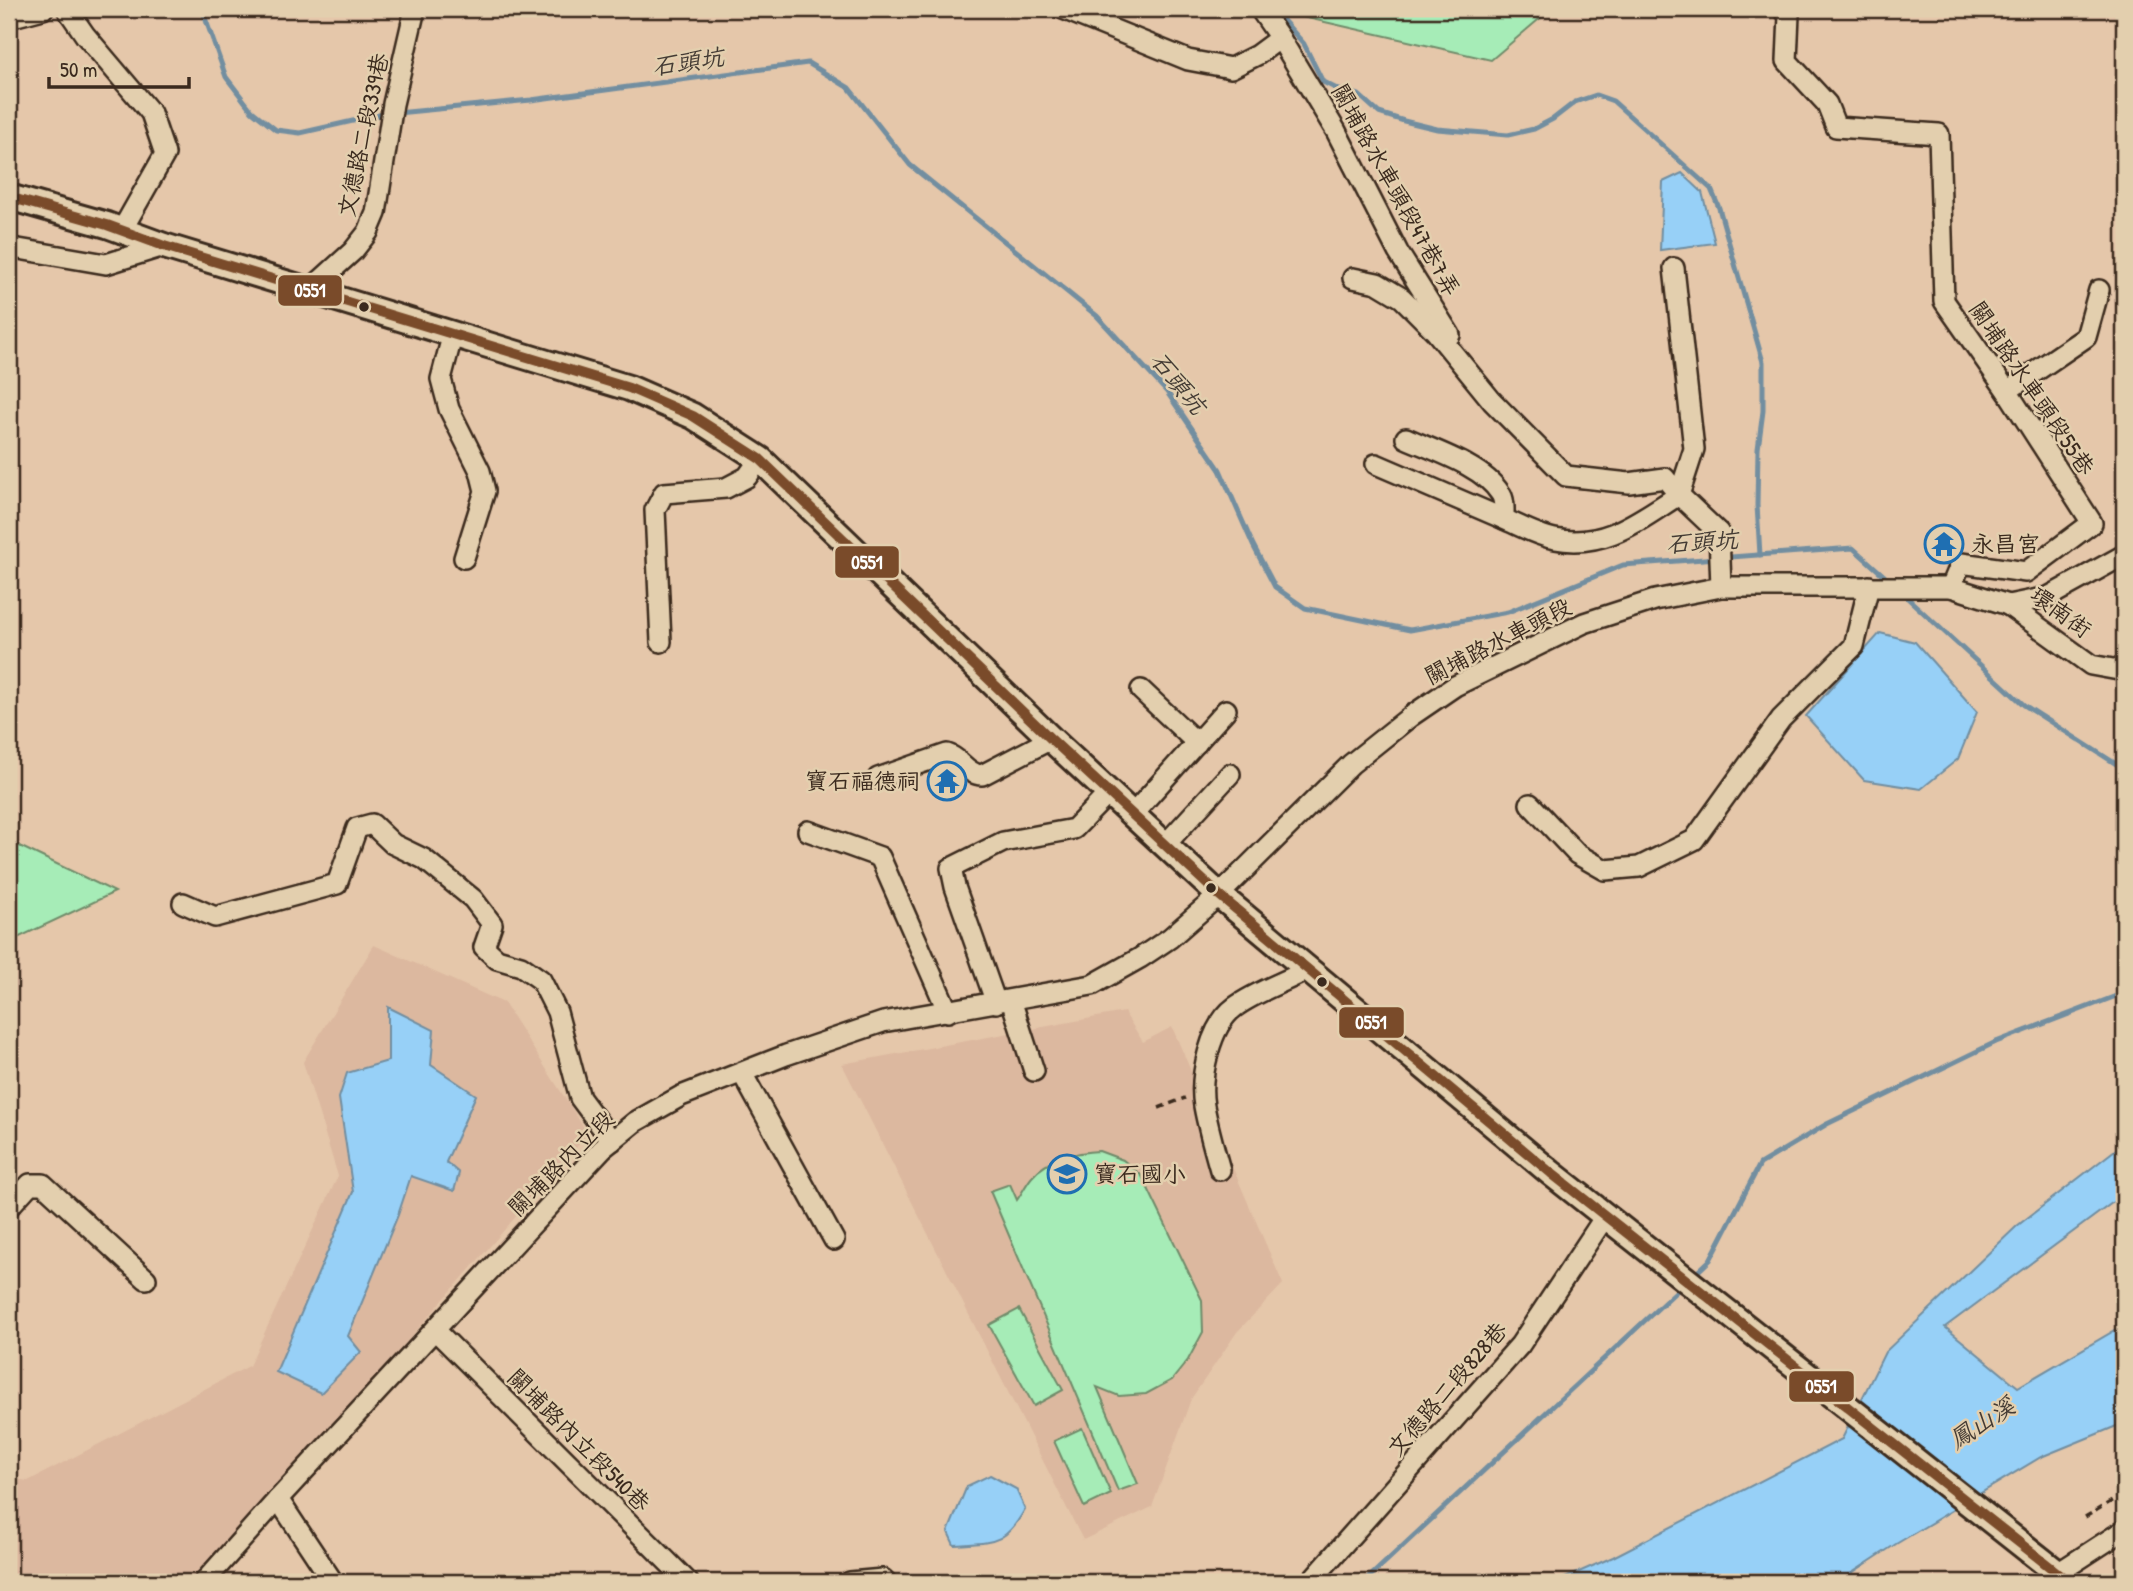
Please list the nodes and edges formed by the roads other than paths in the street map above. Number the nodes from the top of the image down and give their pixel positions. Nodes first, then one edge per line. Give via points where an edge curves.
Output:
1 (43, 9) edge
2 (66, 9) edge
3 (415, 9) edge
4 (1063, 9) edge
5 (1260, 9) edge
6 (1783, 9) edge
7 (9, 18) edge
8 (1280, 38) junction
9 (9, 197) edge
10 (122, 230) junction
11 (164, 246) junction
12 (9, 250) edge
13 (1674, 268) dead end
14 (1353, 278) dead end
15 (310, 290) junction
16 (2099, 290) dead end
17 (453, 333) junction
18 (2007, 391) junction
19 (1492, 401) junction
20 (1406, 438) dead end
21 (760, 459) junction
22 (1376, 464) dead end
23 (1679, 495) junction
24 (1504, 519) junction
25 (2124, 555) edge
26 (464, 558) dead end
27 (1869, 586) junction
28 (1721, 587) junction
29 (1951, 587) junction
30 (2008, 605) junction
31 (661, 642) dead end
32 (2124, 671) edge
33 (1141, 690) dead end
34 (1226, 710) dead end
35 (1051, 739) junction
36 (1196, 743) junction
37 (1230, 774) dead end
38 (878, 778) dead end
39 (1109, 793) junction
40 (1530, 804) dead end
41 (1132, 815) junction
42 (808, 831) dead end
43 (1164, 846) junction
44 (1219, 895) junction
45 (183, 903) dead end
46 (1307, 971) junction
47 (1004, 1001) junction
48 (948, 1012) junction
49 (1034, 1071) dead end
50 (742, 1073) junction
51 (612, 1141) junction
52 (1220, 1170) dead end
53 (9, 1207) edge
54 (1606, 1215) junction
55 (834, 1240) dead end
56 (146, 1279) dead end
57 (436, 1331) junction
58 (278, 1499) junction
59 (2124, 1530) edge
60 (2057, 1579) edge
61 (204, 1582) edge
62 (333, 1582) edge
63 (688, 1582) edge
64 (850, 1582) edge
65 (886, 1582) edge
66 (1310, 1582) edge

1 - 7 street
2 - 10 street via 151,113 165,154
3 - 15 street, 文德路二段339巷 via 376,213 353,251
4 - 8 street via 1188,60 1231,68
5 - 8 street, 關埔路水車頭段47巷7弄
6 - 18 street, 關埔路水車頭段55巷 via 1789,15 1787,61 1827,104 1836,127 1940,134 1944,301
8 - 19 street, 關埔路水車頭段47巷7弄 via 1336,131 1398,252
9 - 10 main road
10 - 11 main road
11 - 12 street via 106,264
11 - 15 main road
13 - 23 street via 1694,449
14 - 19 street via 1377,283 1402,298
15 - 17 main road
16 - 18 street via 2086,337
17 - 21 main road via 629,388 693,416
17 - 26 street via 441,379 449,409 485,491
18 - 29 street, 關埔路水車頭段55巷 via 2092,523 2026,572 1961,563
19 - 23 street via 1566,476 1629,483 1665,478
20 - 24 street via 1488,479 1502,495
21 - 31 street via 747,477 726,488 664,493 654,510
21 - 35 main road
22 - 24 street
23 - 24 street via 1614,535 1579,542 1553,539
23 - 28 street via 1719,533
25 - 30 street via 2048,597
27 - 28 street, 關埔路水車頭段
27 - 29 street, 關埔路水車頭段
27 - 40 street via 1854,646 1781,719 1694,840 1639,867 1605,870 1577,855
28 - 44 street, 關埔路水車頭段 via 1656,600 1584,623 1455,686 1351,764
29 - 30 street
30 - 32 street, 環南街 via 2091,664
33 - 36 street
34 - 36 street
35 - 38 street via 982,775 947,754
35 - 39 main road
36 - 41 street
37 - 43 street
39 - 41 main road
39 - 47 street via 1074,829 1003,842 951,868
41 - 43 main road
42 - 48 street via 880,857
43 - 44 main road
44 - 46 main road
44 - 47 street, 關埔路內立段 via 1170,937 1092,985
45 - 51 street via 215,917 337,884 357,828 372,824 393,844 424,859 473,899 492,924 484,947 497,960 521,966 541,980 557,1012 580,1098
46 - 52 street via 1235,1006 1216,1030 1208,1053 1203,1103
46 - 54 main road
47 - 48 street, 關埔路內立段
47 - 49 street
48 - 50 street, 關埔路內立段 via 883,1022
50 - 51 street, 關埔路內立段 via 681,1096
50 - 55 street
51 - 57 street, 關埔路內立段
53 - 56 street via 30,1184 43,1184
54 - 60 main road
54 - 66 street, 文德路二段828巷 via 1520,1345
57 - 58 street, 關埔路內立段
57 - 63 street, 關埔路內立段540巷
58 - 61 street, 關埔路內立段
58 - 62 street
59 - 60 street
64 - 65 street

